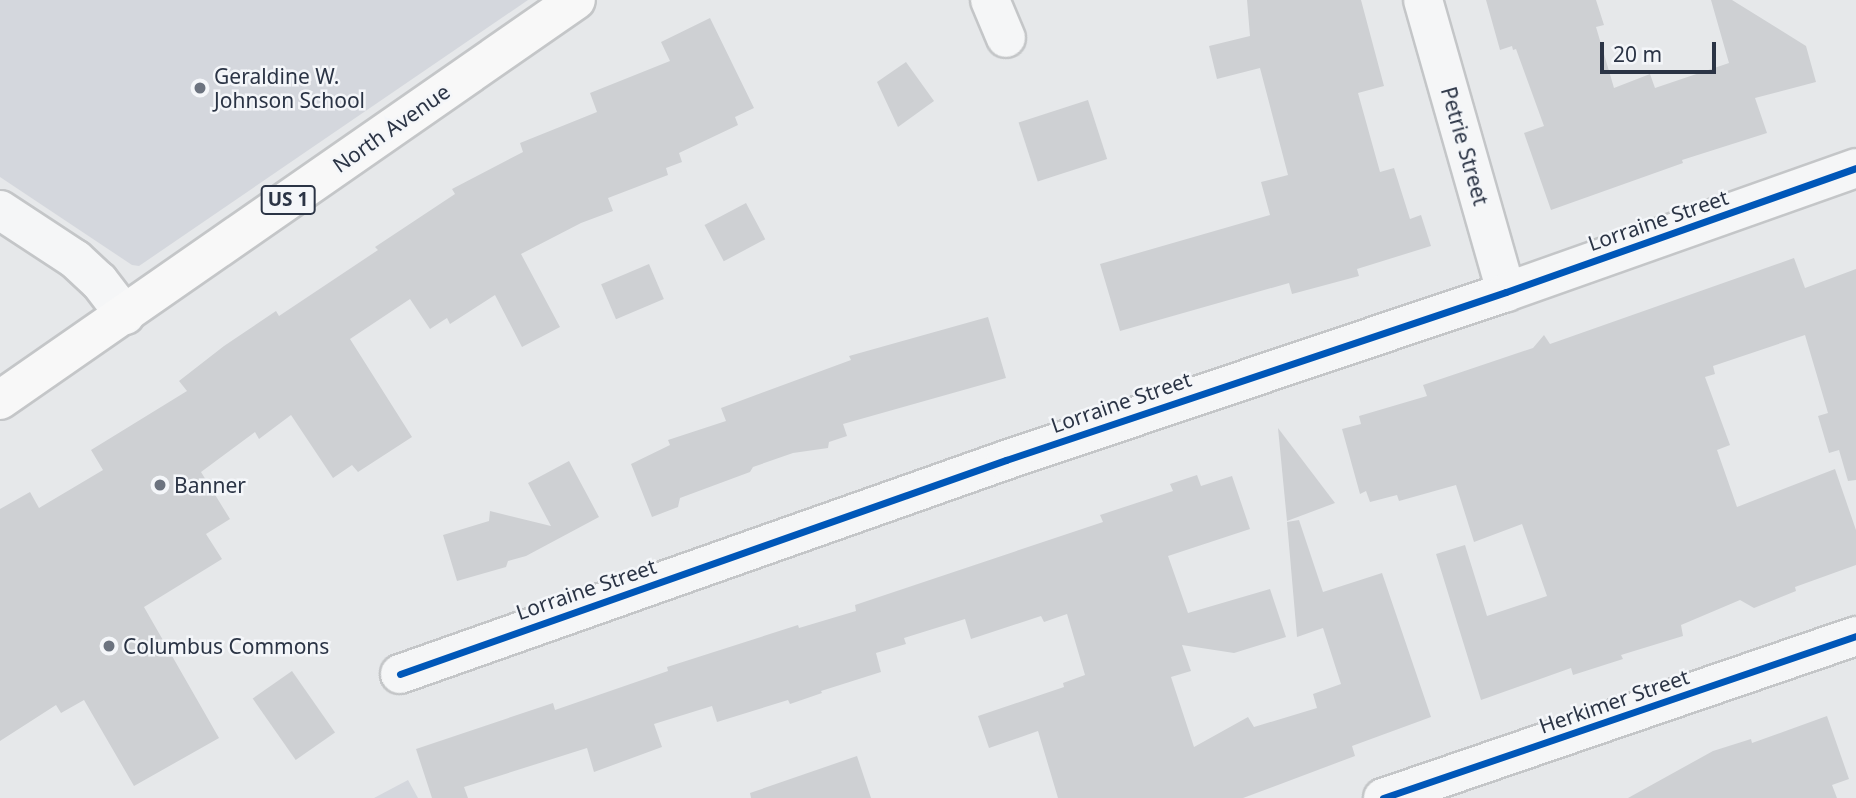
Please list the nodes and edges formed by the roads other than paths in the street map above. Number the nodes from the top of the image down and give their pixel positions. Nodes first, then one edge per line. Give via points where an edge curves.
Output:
1 (576, 0) edge
2 (990, 0) edge
3 (1423, 0) edge
4 (1006, 38) dead end
5 (1856, 169) edge
6 (0, 211) edge
7 (1506, 292) junction
8 (125, 315) junction
9 (0, 400) edge
10 (1856, 636) edge
11 (400, 674) dead end
12 (1382, 798) edge

1 - 8 main road, North Avenue / US 1
2 - 4 street
3 - 7 street, Petrie Street
5 - 7 street, Lorraine Street
6 - 8 street via 75,259
7 - 11 street, Lorraine Street via 1006,460
8 - 9 main road, North Avenue / US 1
10 - 12 street, Herkimer Street

